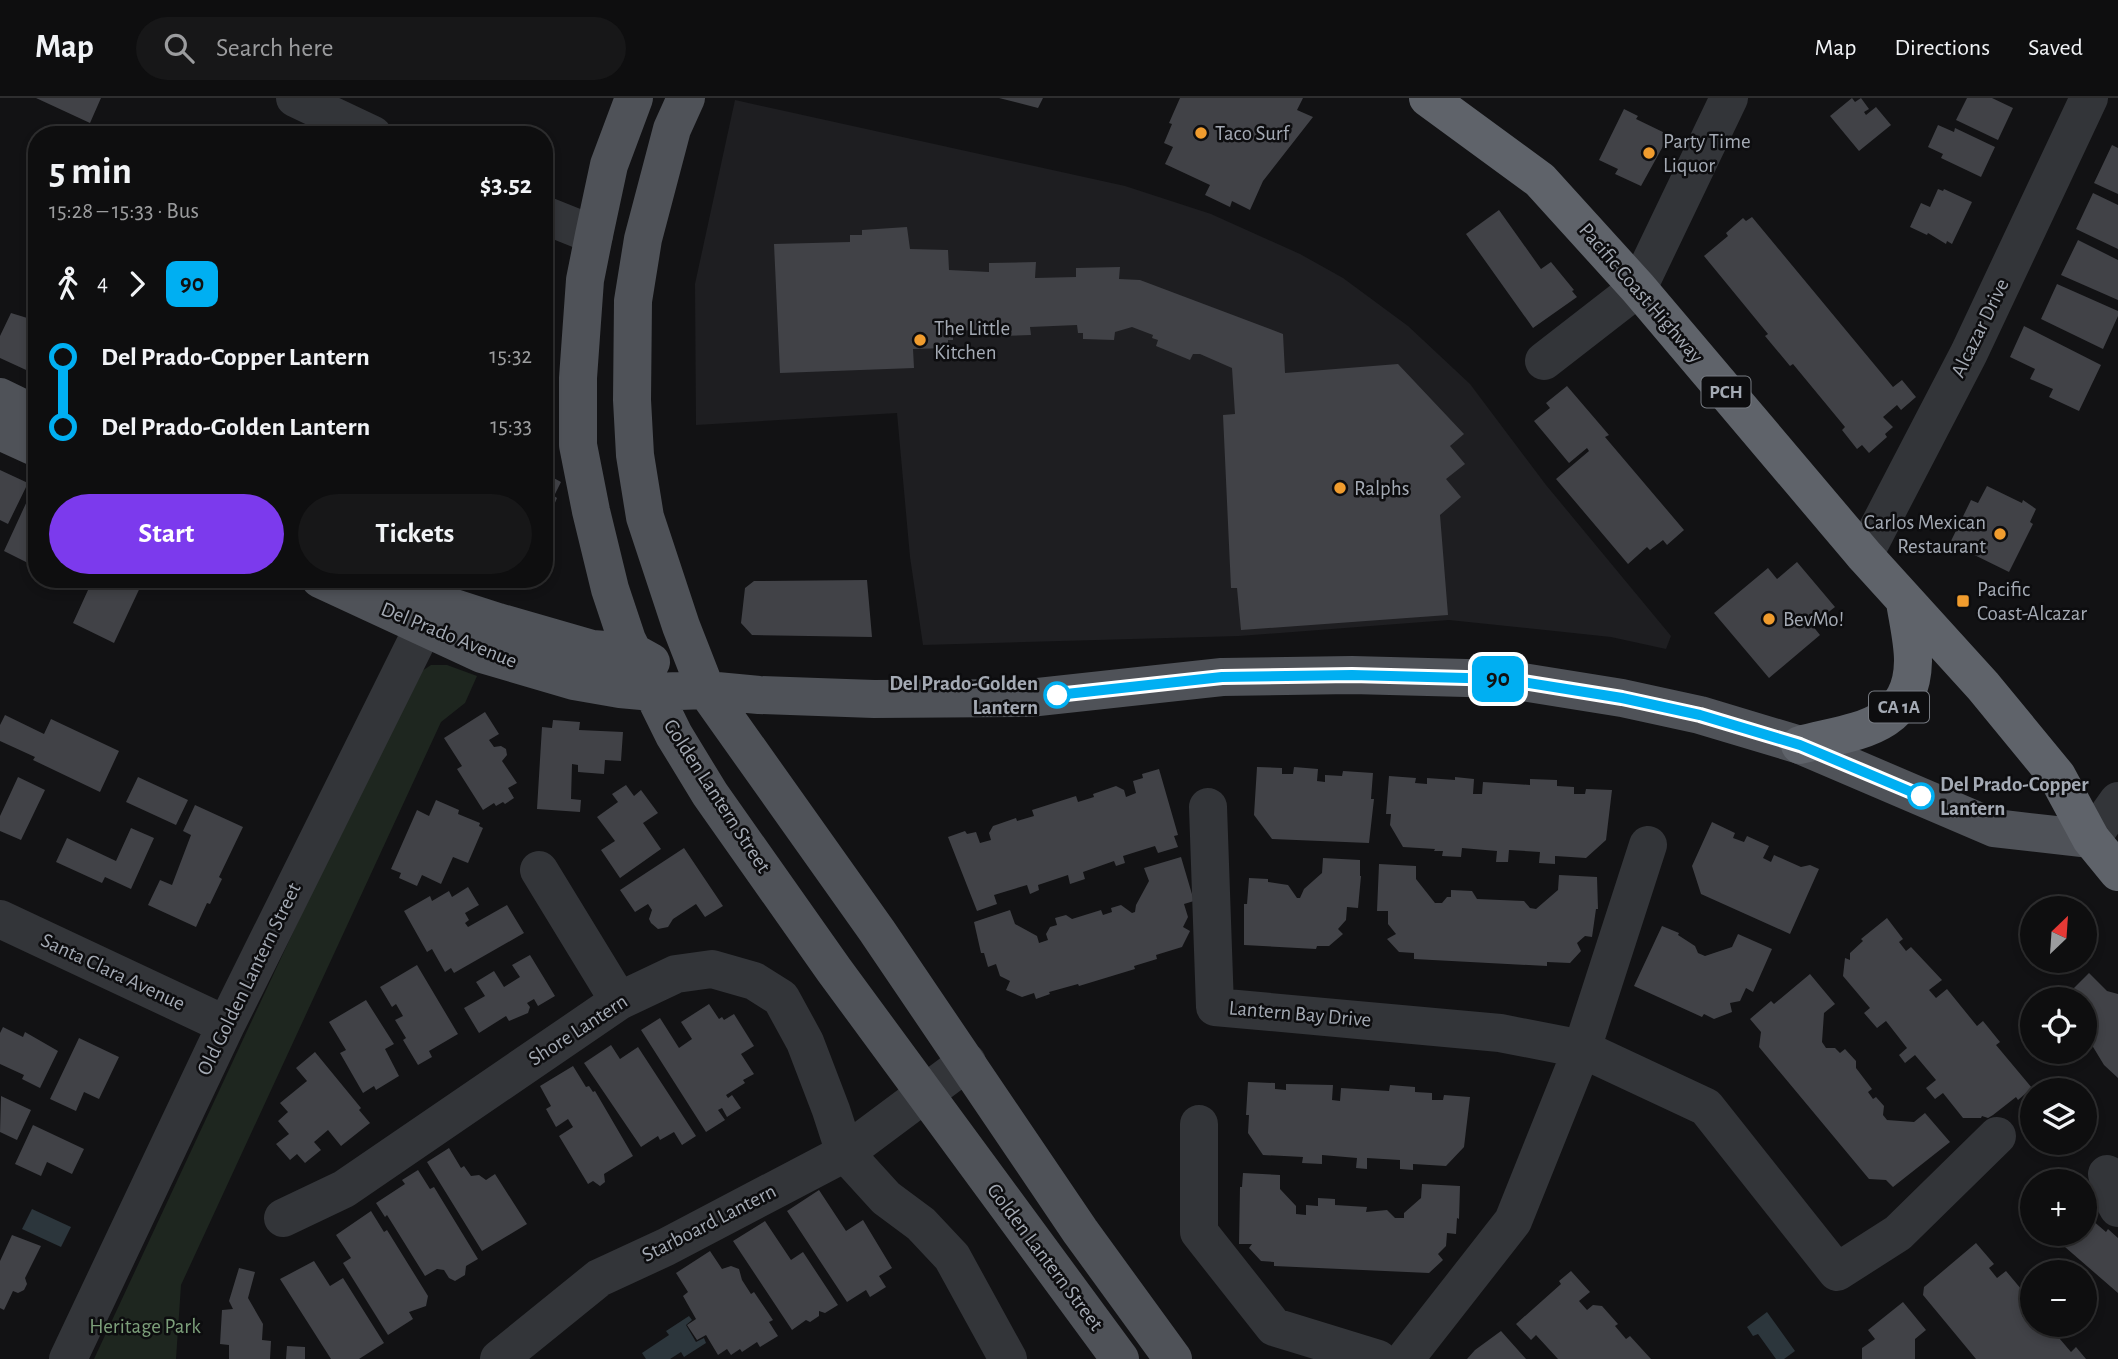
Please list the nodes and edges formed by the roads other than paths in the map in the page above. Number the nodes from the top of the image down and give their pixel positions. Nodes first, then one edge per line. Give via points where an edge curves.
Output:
1 (295, 98) edge
2 (634, 98) edge
3 (686, 98) edge
4 (1428, 98) edge
5 (1729, 98) edge
6 (2089, 98) edge
7 (354, 126) edge
8 (553, 219) edge
9 (594, 235) junction
10 (1638, 288) junction
11 (1544, 361) dead end
12 (0, 397) edge
13 (28, 411) edge
14 (0, 432) edge
15 (28, 445) edge
16 (1864, 555) junction
17 (347, 588) edge
18 (398, 588) edge
19 (1905, 602) junction
20 (429, 615) junction
21 (634, 652) junction
22 (706, 690) junction
23 (653, 692) junction
24 (1800, 745) junction
25 (2118, 801) edge
26 (1208, 807) dead end
27 (2091, 839) junction
28 (1648, 845) dead end
29 (539, 870) dead end
30 (2118, 872) edge
31 (0, 919) edge
32 (618, 1000) junction
33 (226, 1025) junction
34 (1582, 1049) junction
35 (967, 1062) junction
36 (925, 1095) junction
37 (1199, 1124) dead end
38 (1997, 1136) dead end
39 (845, 1153) junction
40 (283, 1218) dead end
41 (1001, 1357) edge
42 (68, 1359) edge
43 (499, 1359) edge
44 (1120, 1359) edge
45 (1173, 1359) edge
46 (1378, 1359) edge
47 (1405, 1359) edge

1 - 7 street
2 - 9 main road, Golden Lantern Street via 609,165
3 - 22 main road, Golden Lantern Street via 672,130 643,239 633,301 632,400 645,517
4 - 10 highway, Pacific Coast Highway / PCH via 1541,180
5 - 10 street
6 - 16 street, Alcazar Drive via 1969,353
8 - 9 street
9 - 21 main road, Golden Lantern Street via 585,280 578,445 611,589
10 - 11 street
10 - 16 highway, Pacific Coast Highway / PCH
12 - 13 main road
14 - 15 main road
16 - 19 highway, Pacific Coast Highway / PCH
17 - 20 main road, Del Prado Avenue
18 - 20 main road, Del Prado Avenue
19 - 24 highway, CA 1A via 1913,660 1902,703 1877,724
19 - 27 highway, Pacific Coast Highway / PCH via 2057,776
20 - 21 main road, Del Prado Avenue via 498,622 592,649
20 - 23 main road, Del Prado Avenue via 482,654 574,681
20 - 33 street, Old Golden Lantern Street
21 - 22 main road, Del Prado Avenue
21 - 23 main road, Golden Lantern Street
22 - 23 main road, Del Prado Avenue
22 - 24 main road, Del Prado Avenue via 874,699 1017,698 1222,677 1504,679 1700,715
22 - 35 main road, Golden Lantern Street
23 - 36 main road, Golden Lantern Street via 710,794
24 - 27 main road, Del Prado Avenue via 1994,828
25 - 27 street
26 - 34 street, Lantern Bay Drive via 1215,1007 1500,1033
27 - 30 highway, Pacific Coast Highway / PCH
28 - 34 street
29 - 32 street
31 - 33 street, Santa Clara Avenue
32 - 39 street, Shore Lantern via 676,974 712,969 754,981 781,998 805,1042
32 - 40 street, Shore Lantern via 344,1189
33 - 42 street, Old Golden Lantern Street
34 - 38 street, Lantern Bay Drive via 1706,1107 1837,1272 1898,1233
34 - 47 street via 1513,1221
35 - 36 street, Starboard Lantern
35 - 45 main road, Golden Lantern Street
36 - 39 street, Starboard Lantern
36 - 44 main road, Golden Lantern Street
37 - 46 street via 1199,1232 1274,1326
39 - 41 street via 886,1198 922,1224 952,1257
39 - 43 street, Starboard Lantern via 599,1278

